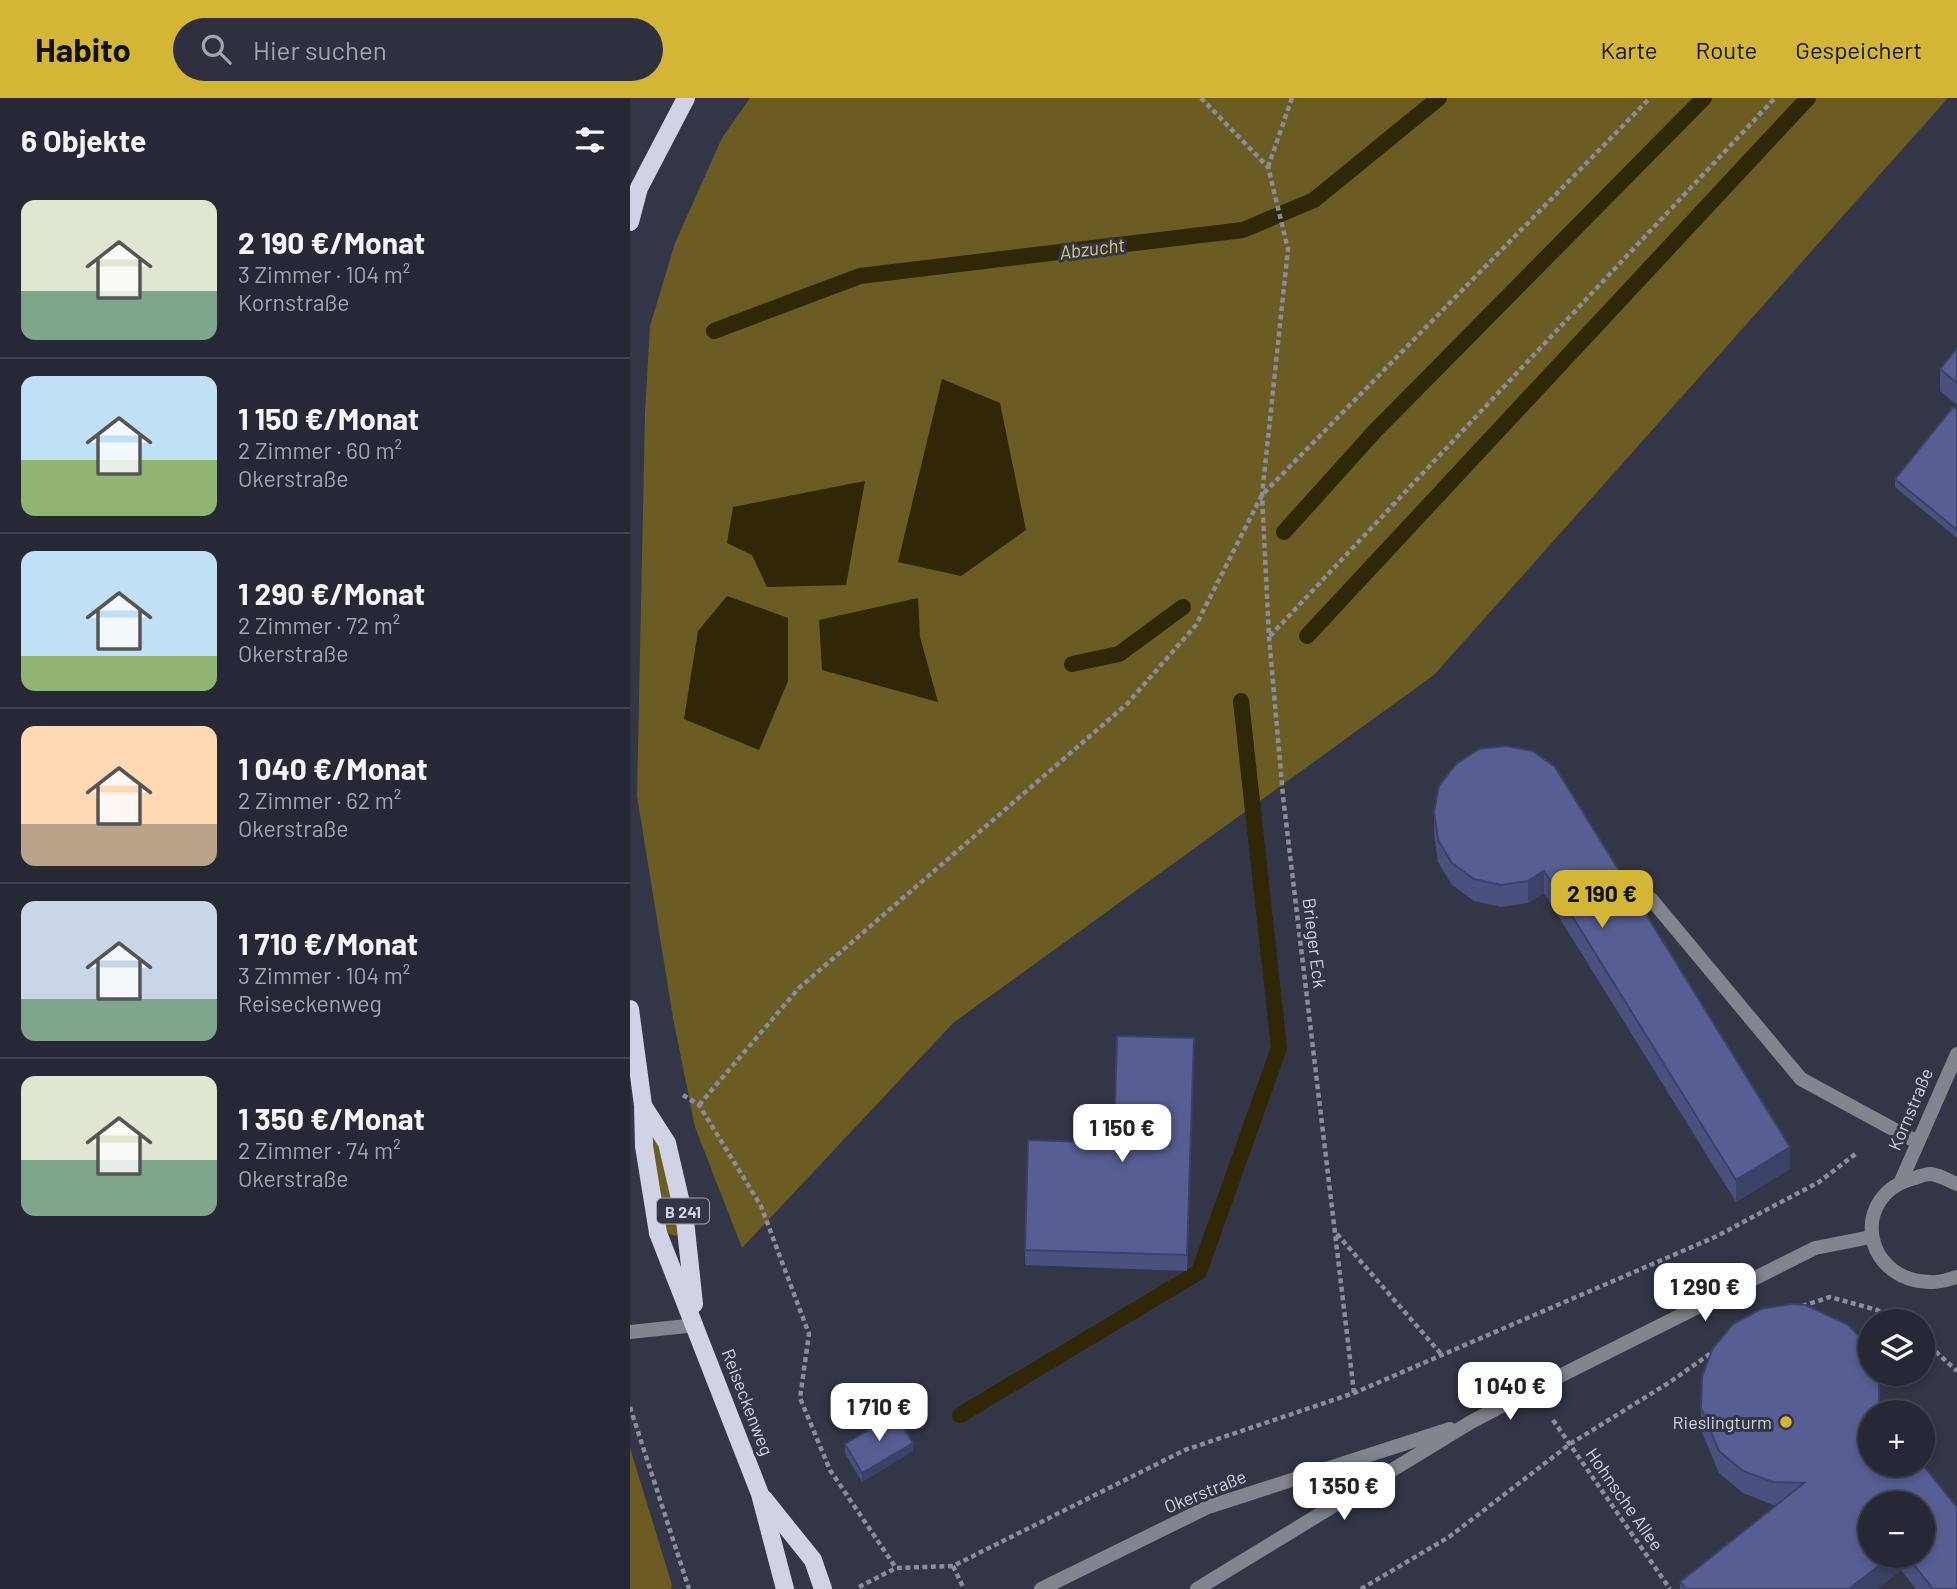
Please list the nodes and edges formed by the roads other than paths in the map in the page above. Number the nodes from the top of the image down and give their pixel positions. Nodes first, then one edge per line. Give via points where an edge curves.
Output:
1 (686, 98) edge
2 (698, 98) edge
3 (668, 129) junction
4 (635, 186) edge
5 (630, 222) edge
6 (1651, 899) dead end
7 (630, 1009) edge
8 (1957, 1054) edge
9 (643, 1105) junction
10 (1917, 1142) junction
11 (1901, 1181) junction
12 (1957, 1184) edge
13 (1871, 1237) junction
14 (1957, 1277) edge
15 (696, 1325) junction
16 (630, 1332) edge
17 (1471, 1422) junction
18 (760, 1494) junction
19 (785, 1589) edge
20 (823, 1589) edge
21 (1041, 1589) edge
22 (1197, 1589) edge

1 - 3 main road
2 - 3 main road
3 - 4 main road
4 - 5 main road
6 - 10 street via 1801,1079
7 - 9 main road, Reiseckenweg / B 241
8 - 10 street, Kornstraße
9 - 15 main road, Reiseckenweg / B 241 via 644,1146 658,1233
9 - 15 main road, Reiseckenweg / B 241 via 667,1143 685,1220
10 - 11 street, Kornstraße
11 - 12 street via 1930,1174
11 - 13 street, Kornstraße via 1884,1193
13 - 14 street via 1878,1257 1900,1277 1932,1283
13 - 17 street, Okerstraße via 1815,1248
15 - 16 street
15 - 18 main road, Reiseckenweg / B 241
17 - 21 street, Okerstraße via 1208,1507
17 - 22 street, Okerstraße
18 - 19 main road, Reiseckenweg / B 241
18 - 20 main road, Reiseckenweg / B 241 via 813,1560

